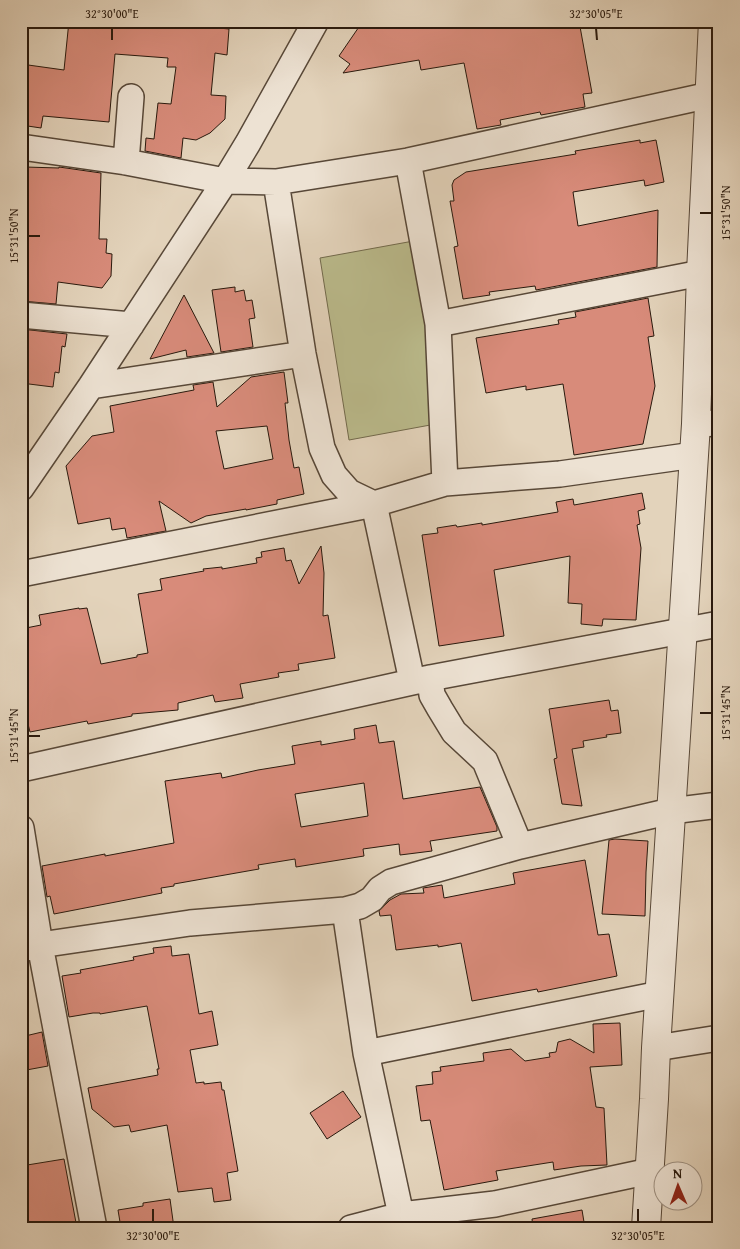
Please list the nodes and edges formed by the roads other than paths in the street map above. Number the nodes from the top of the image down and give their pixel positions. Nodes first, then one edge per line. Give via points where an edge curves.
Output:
1 (316, 21) edge
2 (714, 21) edge
3 (714, 94) edge
4 (131, 97) dead end
5 (21, 147) edge
6 (408, 161) junction
7 (126, 162) junction
8 (225, 181) junction
9 (276, 182) junction
10 (701, 272) junction
11 (21, 315) edge
12 (438, 324) junction
13 (131, 325) junction
14 (302, 354) junction
15 (91, 386) junction
16 (707, 424) edge
17 (694, 455) junction
18 (445, 483) junction
19 (21, 488) edge
20 (374, 504) junction
21 (21, 574) edge
22 (719, 624) edge
23 (683, 631) junction
24 (421, 680) junction
25 (21, 769) edge
26 (719, 805) edge
27 (671, 811) junction
28 (21, 828) edge
29 (520, 846) junction
30 (345, 910) junction
31 (30, 947) edge
32 (660, 994) junction
33 (719, 1038) edge
34 (656, 1048) junction
35 (366, 1054) junction
36 (650, 1171) junction
37 (401, 1215) junction
38 (94, 1228) edge
39 (351, 1228) edge
40 (646, 1228) edge

1 - 8 street
2 - 3 street
3 - 6 street
3 - 10 street
4 - 7 street
5 - 7 street
6 - 9 street
6 - 12 street
7 - 8 street
8 - 9 street
8 - 13 street
9 - 14 street
10 - 12 street
10 - 16 street
11 - 13 street
12 - 18 street
13 - 15 street
14 - 15 street
14 - 20 street via 322,448 334,475 348,492
15 - 19 street
16 - 17 street
17 - 18 street via 560,474
17 - 23 street
18 - 20 street
20 - 21 street
20 - 24 street
22 - 23 street
23 - 24 street
23 - 27 street
24 - 25 street
24 - 29 street via 454,732 485,761
26 - 27 street
27 - 29 street
27 - 32 street
28 - 31 street
29 - 30 street via 392,882 372,899
30 - 31 street via 190,923
30 - 35 street
31 - 38 street
32 - 34 street
32 - 35 street
33 - 34 street
34 - 36 street
35 - 37 street
36 - 37 street via 495,1204
36 - 40 street
37 - 39 street

